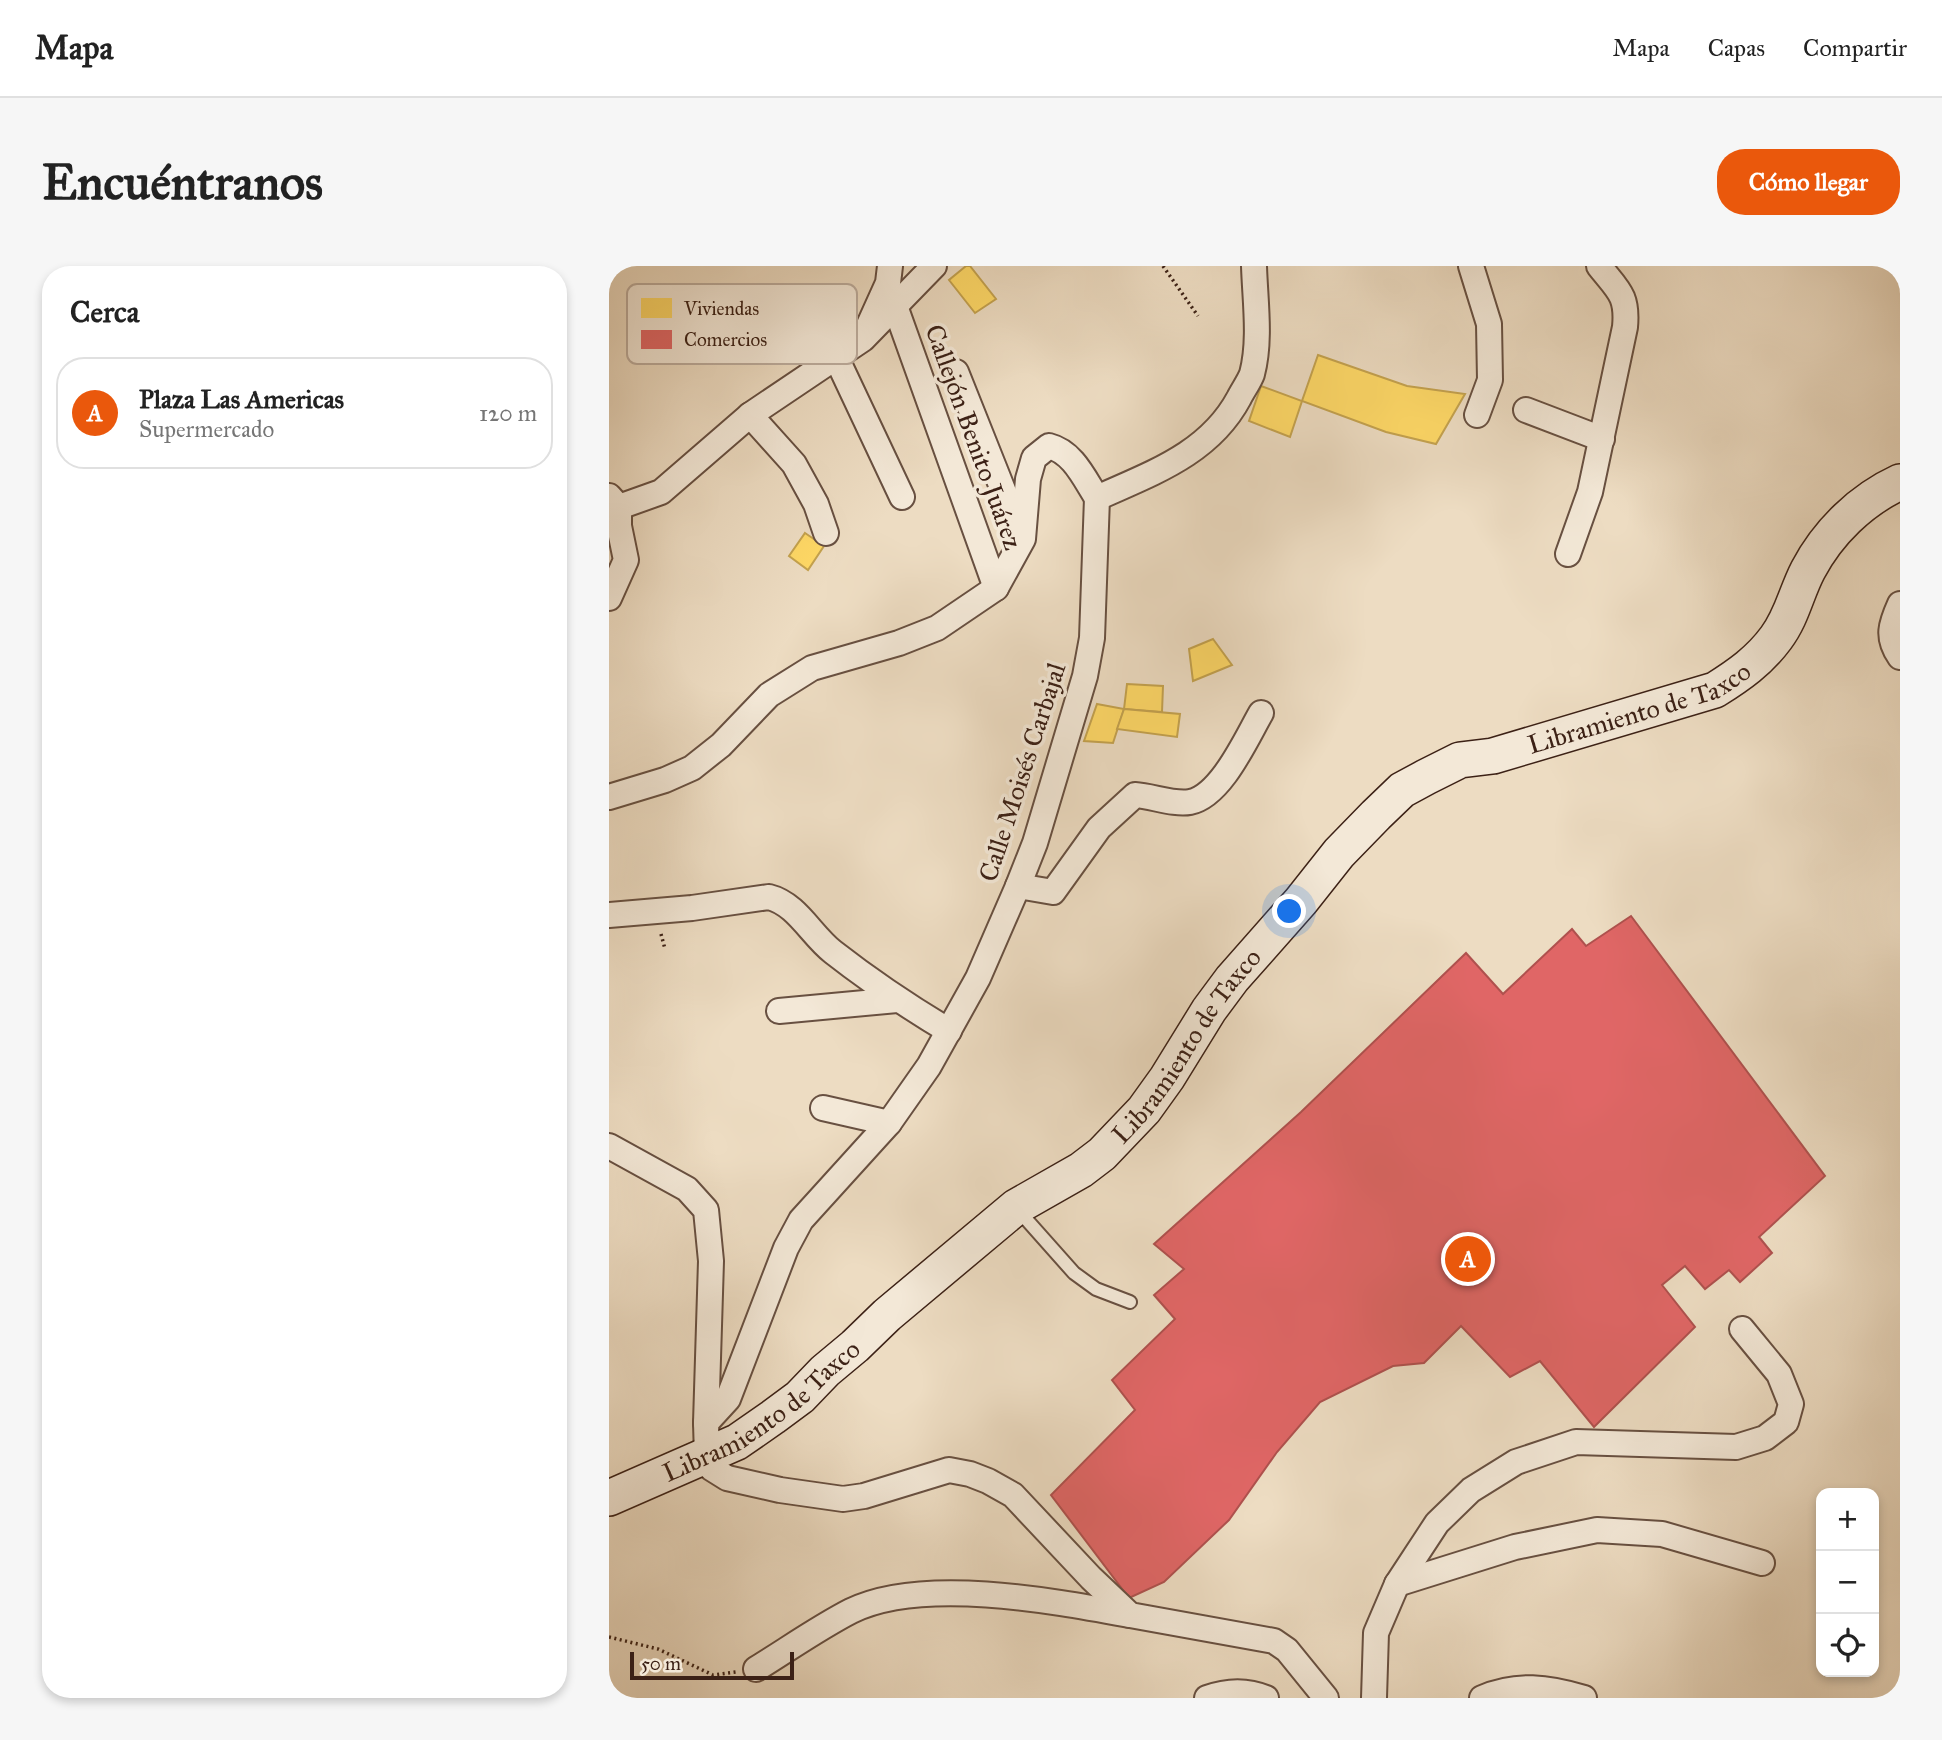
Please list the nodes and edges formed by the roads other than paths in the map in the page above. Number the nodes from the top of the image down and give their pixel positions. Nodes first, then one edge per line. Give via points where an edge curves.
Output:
1 (890, 266) edge
2 (934, 266) edge
3 (1254, 266) edge
4 (1471, 266) edge
5 (1599, 266) edge
6 (895, 306) junction
7 (863, 339) junction
8 (857, 343) edge
9 (826, 364) edge
10 (839, 364) edge
11 (956, 373) dead end
12 (1526, 410) dead end
13 (750, 415) junction
14 (1477, 415) dead end
15 (1602, 439) junction
16 (1900, 482) edge
17 (902, 497) dead end
18 (1097, 498) junction
19 (614, 501) edge
20 (826, 533) dead end
21 (1023, 539) junction
22 (1567, 554) dead end
23 (996, 588) junction
24 (609, 598) edge
25 (1900, 604) edge
26 (1900, 657) edge
27 (1261, 713) dead end
28 (609, 797) edge
29 (1019, 886) junction
30 (609, 915) edge
31 (897, 1000) junction
32 (779, 1011) dead end
33 (949, 1031) junction
34 (823, 1108) dead end
35 (890, 1124) junction
36 (609, 1146) edge
37 (1016, 1207) junction
38 (1130, 1302) dead end
39 (1742, 1329) dead end
40 (707, 1439) junction
41 (609, 1498) edge
42 (1762, 1563) dead end
43 (1397, 1584) junction
44 (1130, 1615) junction
45 (756, 1670) road end
46 (1207, 1698) edge
47 (1266, 1698) edge
48 (1326, 1698) edge
49 (1374, 1698) edge
50 (1482, 1698) edge
51 (1584, 1698) edge

1 - 7 street via 888,284
2 - 6 street
3 - 18 street via 1256,344 1251,375 1230,415 1212,436 1182,457
4 - 14 street via 1489,324 1490,380
5 - 15 street via 1622,293 1627,308
6 - 7 street
6 - 23 street, Callejón Benito Juárez
7 - 8 street
9 - 13 street
10 - 17 street
11 - 21 street
12 - 15 street
13 - 19 street via 661,492
13 - 20 street via 794,464
15 - 22 street via 1590,492
16 - 37 main road, Libramiento de Taxco via 1862,504 1840,527 1807,571 1791,617 1778,637 1754,663 1725,684 1493,756 1459,760 1402,790 1339,853 1232,979 1167,1078 1118,1139 1081,1170
18 - 21 street via 1073,460 1049,446 1034,458
18 - 29 street, Calle Moisés Carbajal via 1093,638
19 - 24 street via 626,560
21 - 23 street
23 - 28 street via 937,628 812,668 769,695 692,768
25 - 26 street via 1889,627 1892,646
27 - 29 street via 1210,793 1189,802 1135,795 1099,828 1053,892
29 - 33 street, Calle Moisés Carbajal
30 - 31 street via 769,897 780,900 830,950
31 - 32 street
31 - 33 street
33 - 35 street, Calle Moisés Carbajal
34 - 35 street
35 - 40 street, Calle Moisés Carbajal via 801,1220 728,1399
36 - 40 street via 687,1189 706,1210 711,1261
37 - 38 lane via 1074,1273 1096,1289
37 - 40 main road, Libramiento de Taxco via 887,1315 800,1397 737,1442
39 - 43 street via 1779,1374 1791,1404 1786,1422 1765,1438 1735,1447 1576,1442 1516,1462 1471,1490 1437,1524
40 - 41 main road, Libramiento de Taxco
40 - 44 street via 711,1468 727,1478 843,1499 949,1469 979,1477 1013,1494
42 - 43 street via 1662,1534 1597,1530 1515,1547
43 - 49 street via 1376,1633
44 - 45 street via 974,1593 901,1596 853,1610
44 - 48 street via 1274,1641 1292,1655
46 - 47 street via 1224,1692
50 - 51 street via 1513,1689 1552,1688

